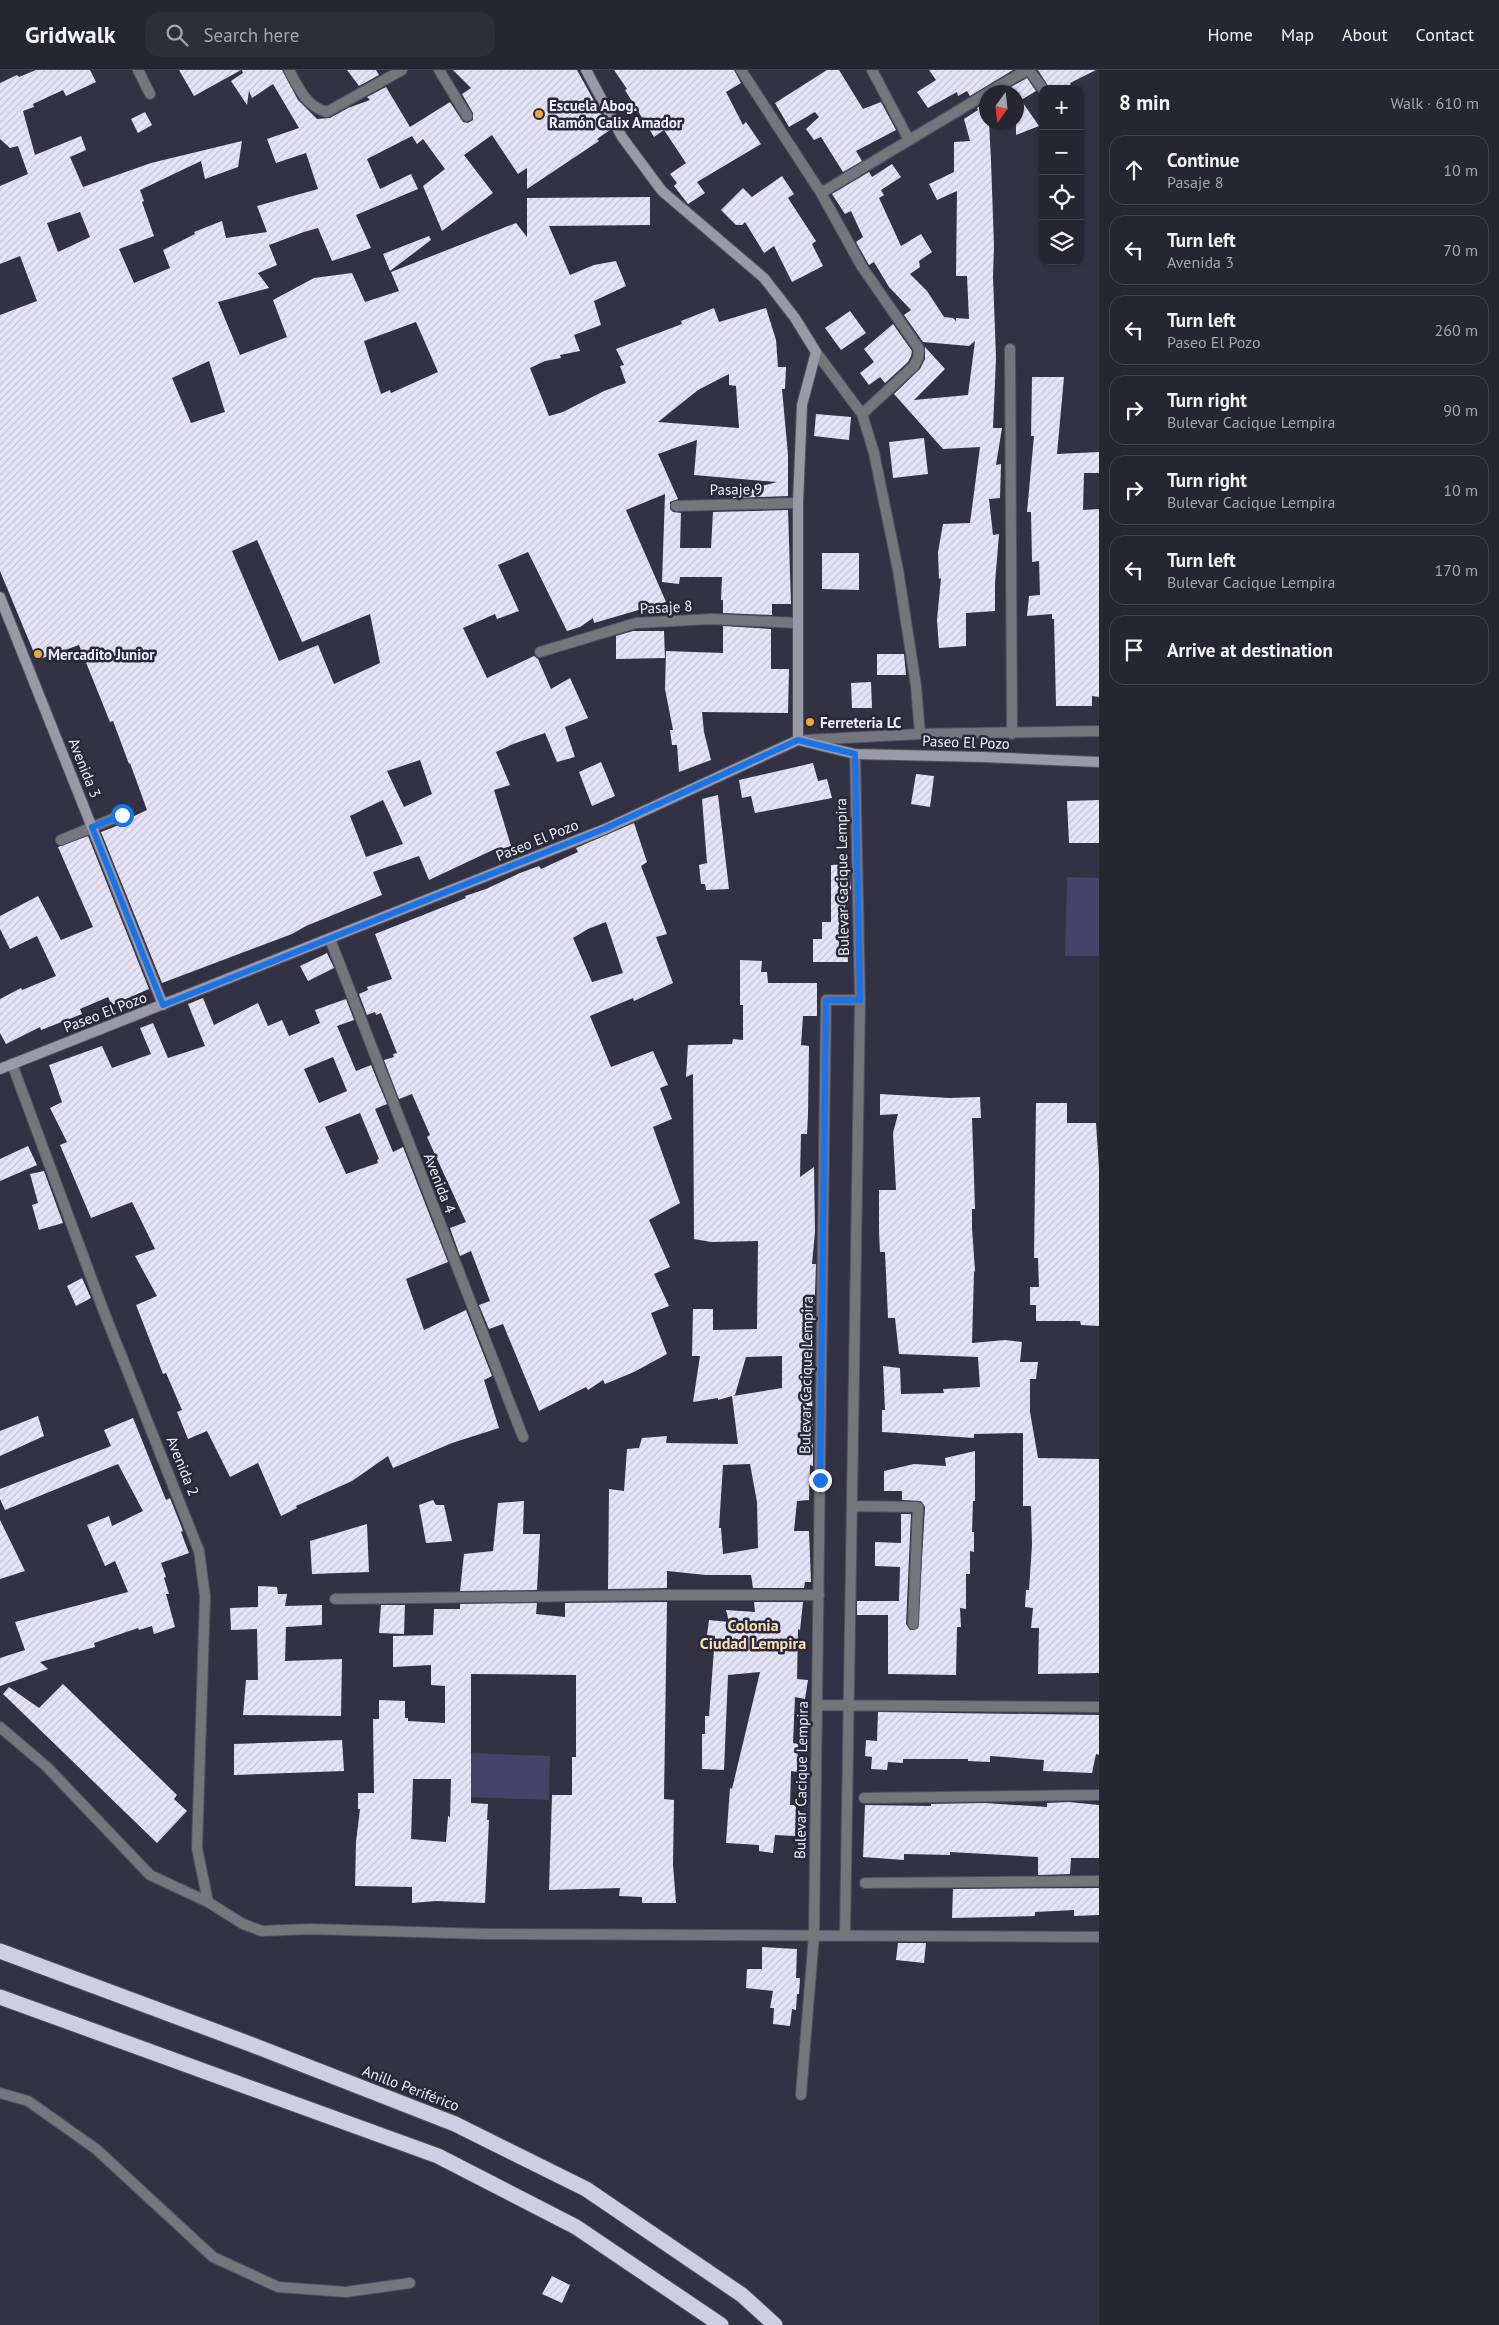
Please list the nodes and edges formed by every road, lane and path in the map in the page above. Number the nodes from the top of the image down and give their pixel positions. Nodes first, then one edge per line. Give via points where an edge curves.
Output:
1 (138, 70) edge
2 (289, 70) edge
3 (402, 70) edge
4 (439, 70) edge
5 (586, 70) edge
6 (741, 70) edge
7 (872, 70) edge
8 (1028, 70) edge
9 (1002, 85) edge
10 (1040, 85) edge
11 (150, 94) dead end
12 (979, 98) edge
13 (467, 116) dead end
14 (909, 140) junction
15 (821, 193) junction
16 (1010, 350) dead end
17 (816, 352) junction
18 (862, 414) junction
19 (798, 503) junction
20 (676, 506) dead end
21 (0, 597) edge
22 (798, 623) junction
23 (540, 652) dead end
24 (1099, 731) edge
25 (920, 734) junction
26 (1012, 734) junction
27 (798, 740) junction
28 (855, 754) junction
29 (1099, 762) edge
30 (122, 815) dead end
31 (92, 827) junction
32 (61, 840) dead end
33 (330, 939) junction
34 (860, 1000) junction
35 (163, 1005) junction
36 (12, 1064) junction
37 (0, 1069) edge
38 (523, 1437) dead end
39 (852, 1506) junction
40 (819, 1595) junction
41 (335, 1599) dead end
42 (913, 1624) dead end
43 (817, 1705) junction
44 (849, 1705) junction
45 (1099, 1708) edge
46 (0, 1727) edge
47 (1099, 1795) edge
48 (864, 1798) dead end
49 (1099, 1881) edge
50 (865, 1883) dead end
51 (208, 1902) junction
52 (814, 1935) junction
53 (845, 1935) junction
54 (1099, 1937) edge
55 (0, 1952) edge
56 (0, 1997) edge
57 (0, 2093) edge
58 (801, 2095) dead end
59 (410, 2283) dead end
60 (720, 2325) edge
61 (775, 2325) edge

1 - 11 street
2 - 3 street via 304,98 316,109 328,112
4 - 13 street
5 - 17 street via 622,137 662,192 764,278
6 - 15 street
7 - 14 street
8 - 9 street
8 - 10 street
12 - 14 street
14 - 15 street
15 - 18 street via 862,267 919,349 914,366
16 - 26 street
17 - 18 street
17 - 19 street via 802,405
18 - 25 street via 874,453 898,570
19 - 20 street, Pasaje 9
19 - 22 street
21 - 31 street, Avenida 3
22 - 23 street, Pasaje 8 via 711,620 636,623
22 - 27 street
24 - 26 street
25 - 26 street
25 - 27 street
27 - 28 street, Paseo El Pozo
27 - 33 street, Paseo El Pozo via 604,829
28 - 29 street, Paseo El Pozo
28 - 34 street, Bulevar Cacique Lempira
30 - 31 street
31 - 32 street
31 - 35 street, Avenida 3
33 - 35 street, Paseo El Pozo
33 - 38 street, Avenida 4
34 - 39 street, Bulevar Cacique Lempira
34 - 40 street, Bulevar Cacique Lempira via 826,1000
35 - 36 street, Paseo El Pozo
36 - 37 street, Paseo El Pozo
36 - 51 street, Avenida 2 via 104,1312 200,1552 205,1596 197,1848
39 - 42 street via 918,1506
39 - 44 street, Bulevar Cacique Lempira
40 - 41 street
40 - 43 street, Bulevar Cacique Lempira
43 - 44 street
43 - 52 street, Bulevar Cacique Lempira
44 - 45 street
44 - 53 street, Bulevar Cacique Lempira
46 - 51 street via 47,1767 150,1875
47 - 48 street
49 - 50 street
51 - 52 street via 262,1931
52 - 53 street
52 - 58 street, Bulevar Cacique Lempira
53 - 54 street
55 - 61 highway, Anillo Periférico via 455,2124 586,2189 742,2294
56 - 60 highway via 438,2156 576,2227
57 - 59 street via 28,2101 96,2149 213,2257 278,2287 346,2292

